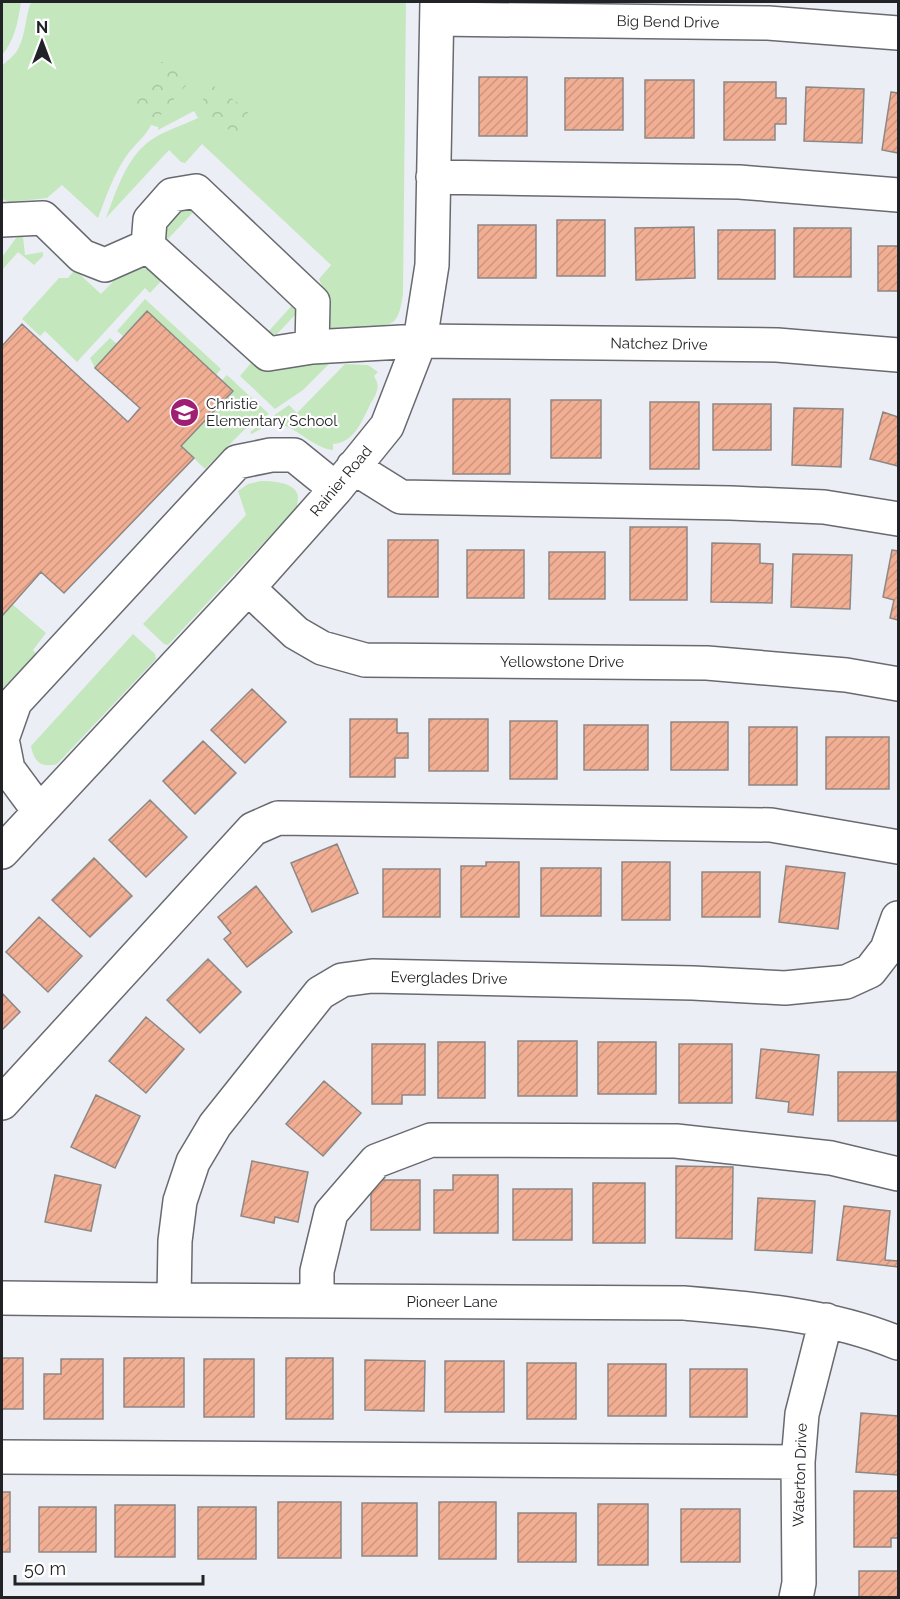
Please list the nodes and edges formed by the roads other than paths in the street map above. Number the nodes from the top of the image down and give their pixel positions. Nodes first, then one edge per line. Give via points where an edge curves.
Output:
1 (437, 10) edge
2 (898, 33) edge
3 (434, 177) junction
4 (898, 195) edge
5 (2, 220) edge
6 (148, 246) junction
7 (420, 341) junction
8 (312, 347) junction
9 (898, 354) edge
10 (345, 478) junction
11 (898, 519) edge
12 (248, 588) junction
13 (898, 684) edge
14 (39, 811) junction
15 (898, 847) edge
16 (2, 852) edge
17 (898, 918) edge
18 (2, 1103) edge
19 (898, 1174) edge
20 (2, 1298) edge
21 (174, 1300) junction
22 (317, 1301) junction
23 (826, 1320) junction
24 (898, 1343) edge
25 (2, 1457) edge
26 (798, 1462) junction
27 (796, 1598) edge

1 - 2 street, Big Bend Drive via 768,23
1 - 3 street, Rainier Road
3 - 4 street via 739,182
3 - 7 street, Rainier Road via 432,265
5 - 6 street via 43,218 82,256 105,265
6 - 8 street, Natchez Drive via 268,354
6 - 8 street via 150,220 172,195 196,191 313,302
7 - 8 street, Natchez Drive
7 - 9 street, Natchez Drive via 777,345
7 - 10 street, Rainier Road via 387,426
10 - 11 street via 401,497 824,507
10 - 12 street, Rainier Road
10 - 14 street via 294,455 237,462 15,702 3,739 8,769
12 - 13 street, Yellowstone Drive via 296,633 322,648 365,660 707,663 846,675
12 - 14 street, Rainier Road
14 - 16 street, Rainier Road
15 - 18 street via 771,825 278,818 253,829
17 - 21 street, Everglades Drive via 887,950 870,971 846,982 785,988 384,976 342,980 320,993 215,1125 193,1162 180,1201
19 - 22 street via 831,1158 676,1141 431,1140 376,1161 331,1214 317,1271
20 - 21 street, Pioneer Lane
21 - 22 street, Pioneer Lane
22 - 23 street, Pioneer Lane via 684,1303
23 - 24 street, Pioneer Lane
23 - 26 street, Waterton Drive via 802,1414
25 - 26 street
26 - 27 street, Waterton Drive

